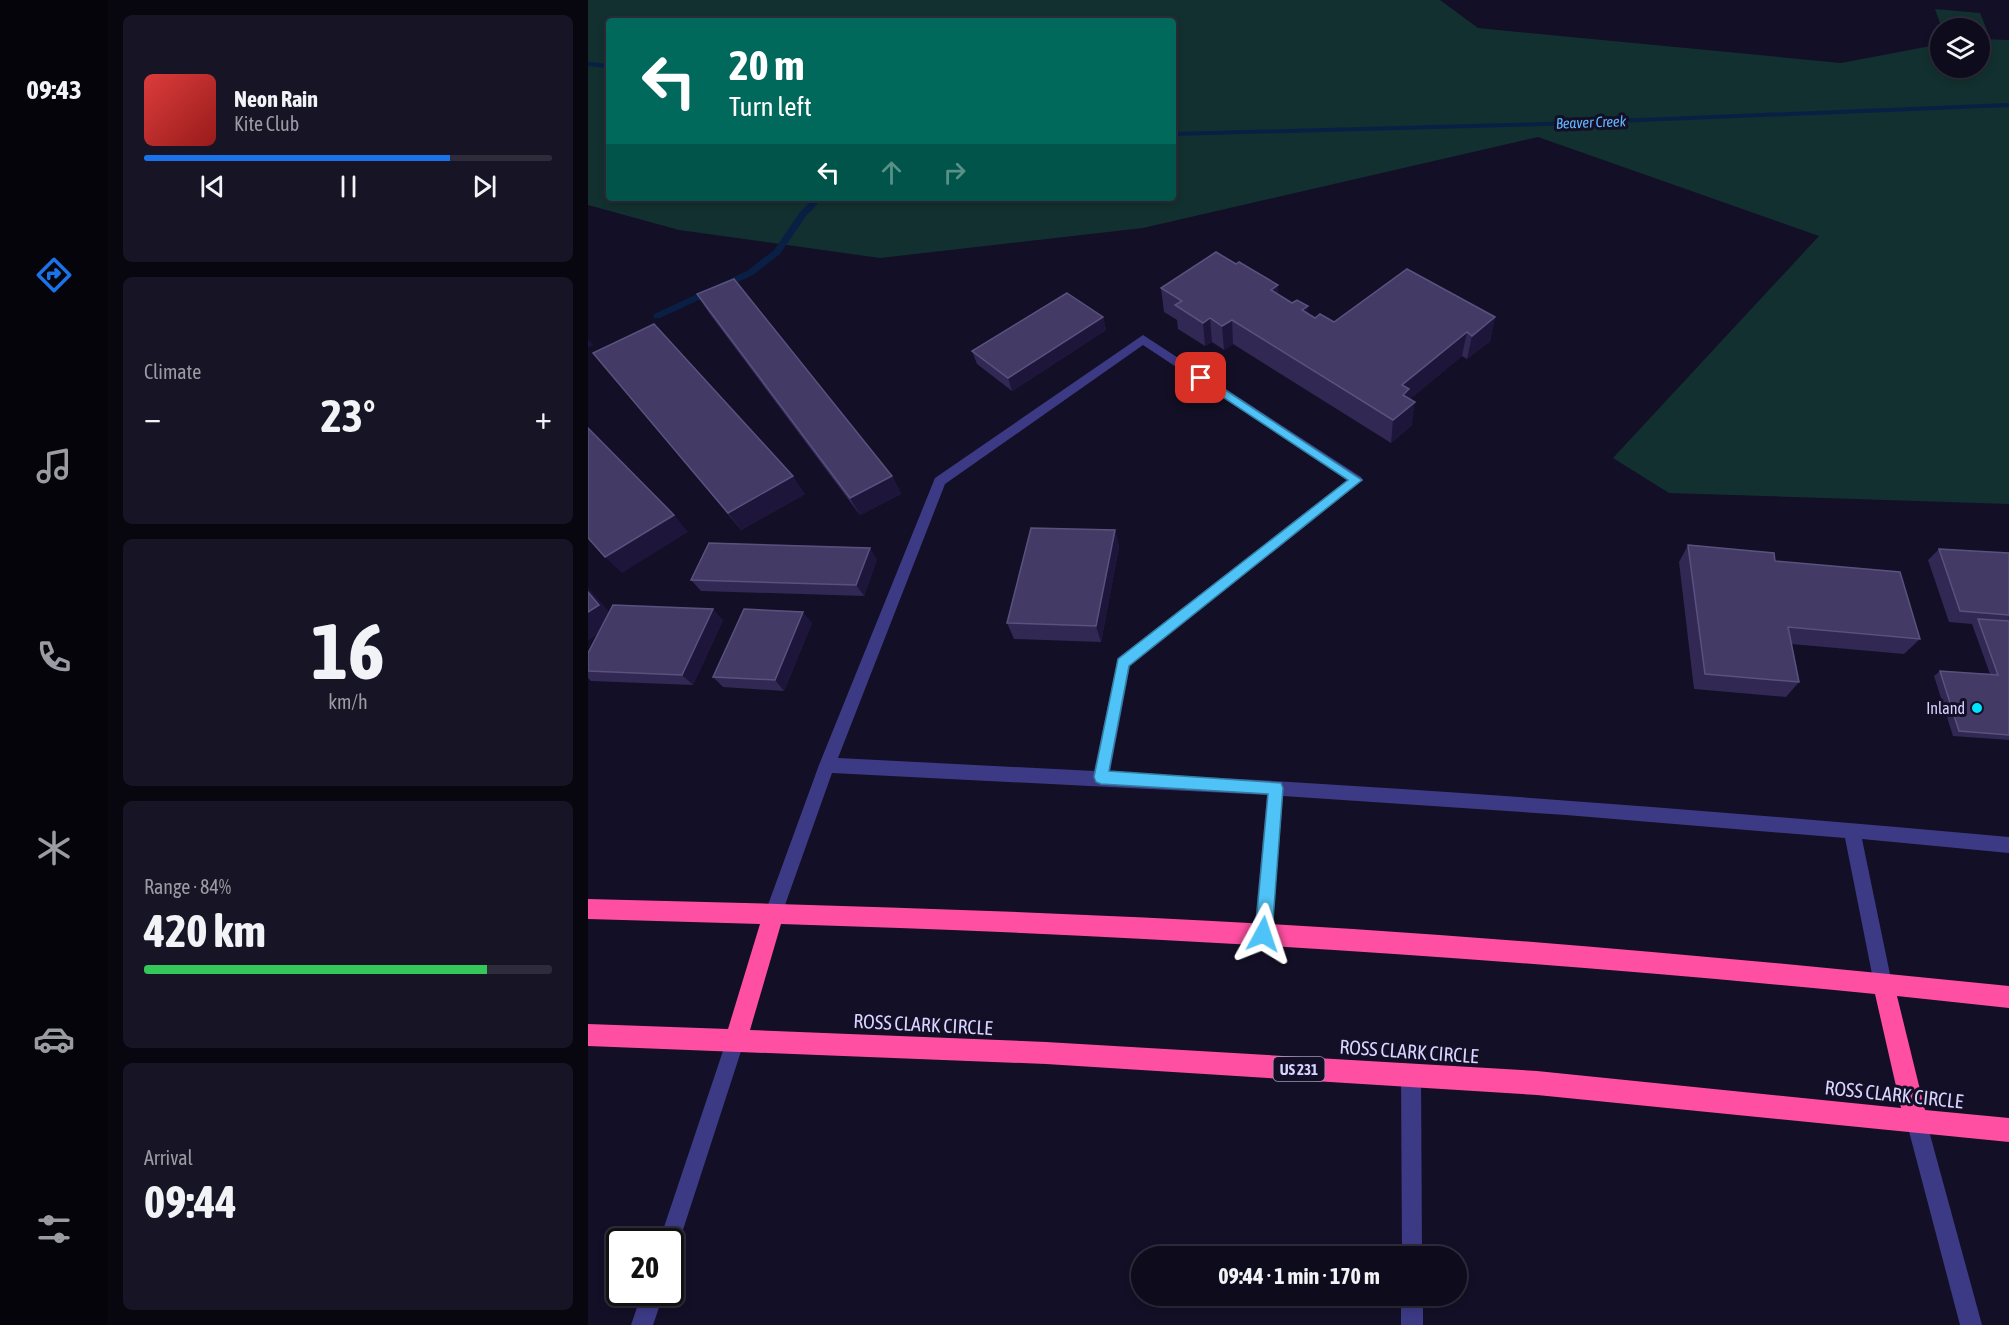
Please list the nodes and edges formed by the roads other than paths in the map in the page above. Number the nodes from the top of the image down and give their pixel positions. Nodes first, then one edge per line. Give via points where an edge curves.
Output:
1 (827, 765) junction
2 (1101, 777) junction
3 (1276, 788) junction
4 (1852, 830) junction
5 (2009, 845) edge
6 (588, 909) edge
7 (774, 914) junction
8 (1263, 934) junction
9 (1883, 984) junction
10 (2009, 997) edge
11 (588, 1035) edge
12 (736, 1039) junction
13 (1411, 1075) junction
14 (1916, 1120) junction
15 (2009, 1130) edge
16 (674, 1228) edge
17 (1412, 1246) edge
18 (649, 1306) edge
19 (1412, 1306) edge
20 (642, 1325) edge
21 (1412, 1325) edge
22 (1971, 1325) edge

1 - 2 lane
1 - 2 lane via 940,481 1143,339 1356,480 1123,663
1 - 7 lane
2 - 3 lane
3 - 4 lane
3 - 8 lane
4 - 5 lane
4 - 9 lane
6 - 7 highway
7 - 8 highway
7 - 12 highway
8 - 9 highway via 1518,951
9 - 10 highway
9 - 14 highway
11 - 12 highway, ROSS CLARK CIRCLE / US 231
12 - 13 highway, ROSS CLARK CIRCLE / US 231
12 - 16 lane
13 - 14 highway, ROSS CLARK CIRCLE / US 231 via 1537,1083
13 - 17 lane
14 - 15 highway, ROSS CLARK CIRCLE / US 231
14 - 22 lane
18 - 20 lane
19 - 21 lane

